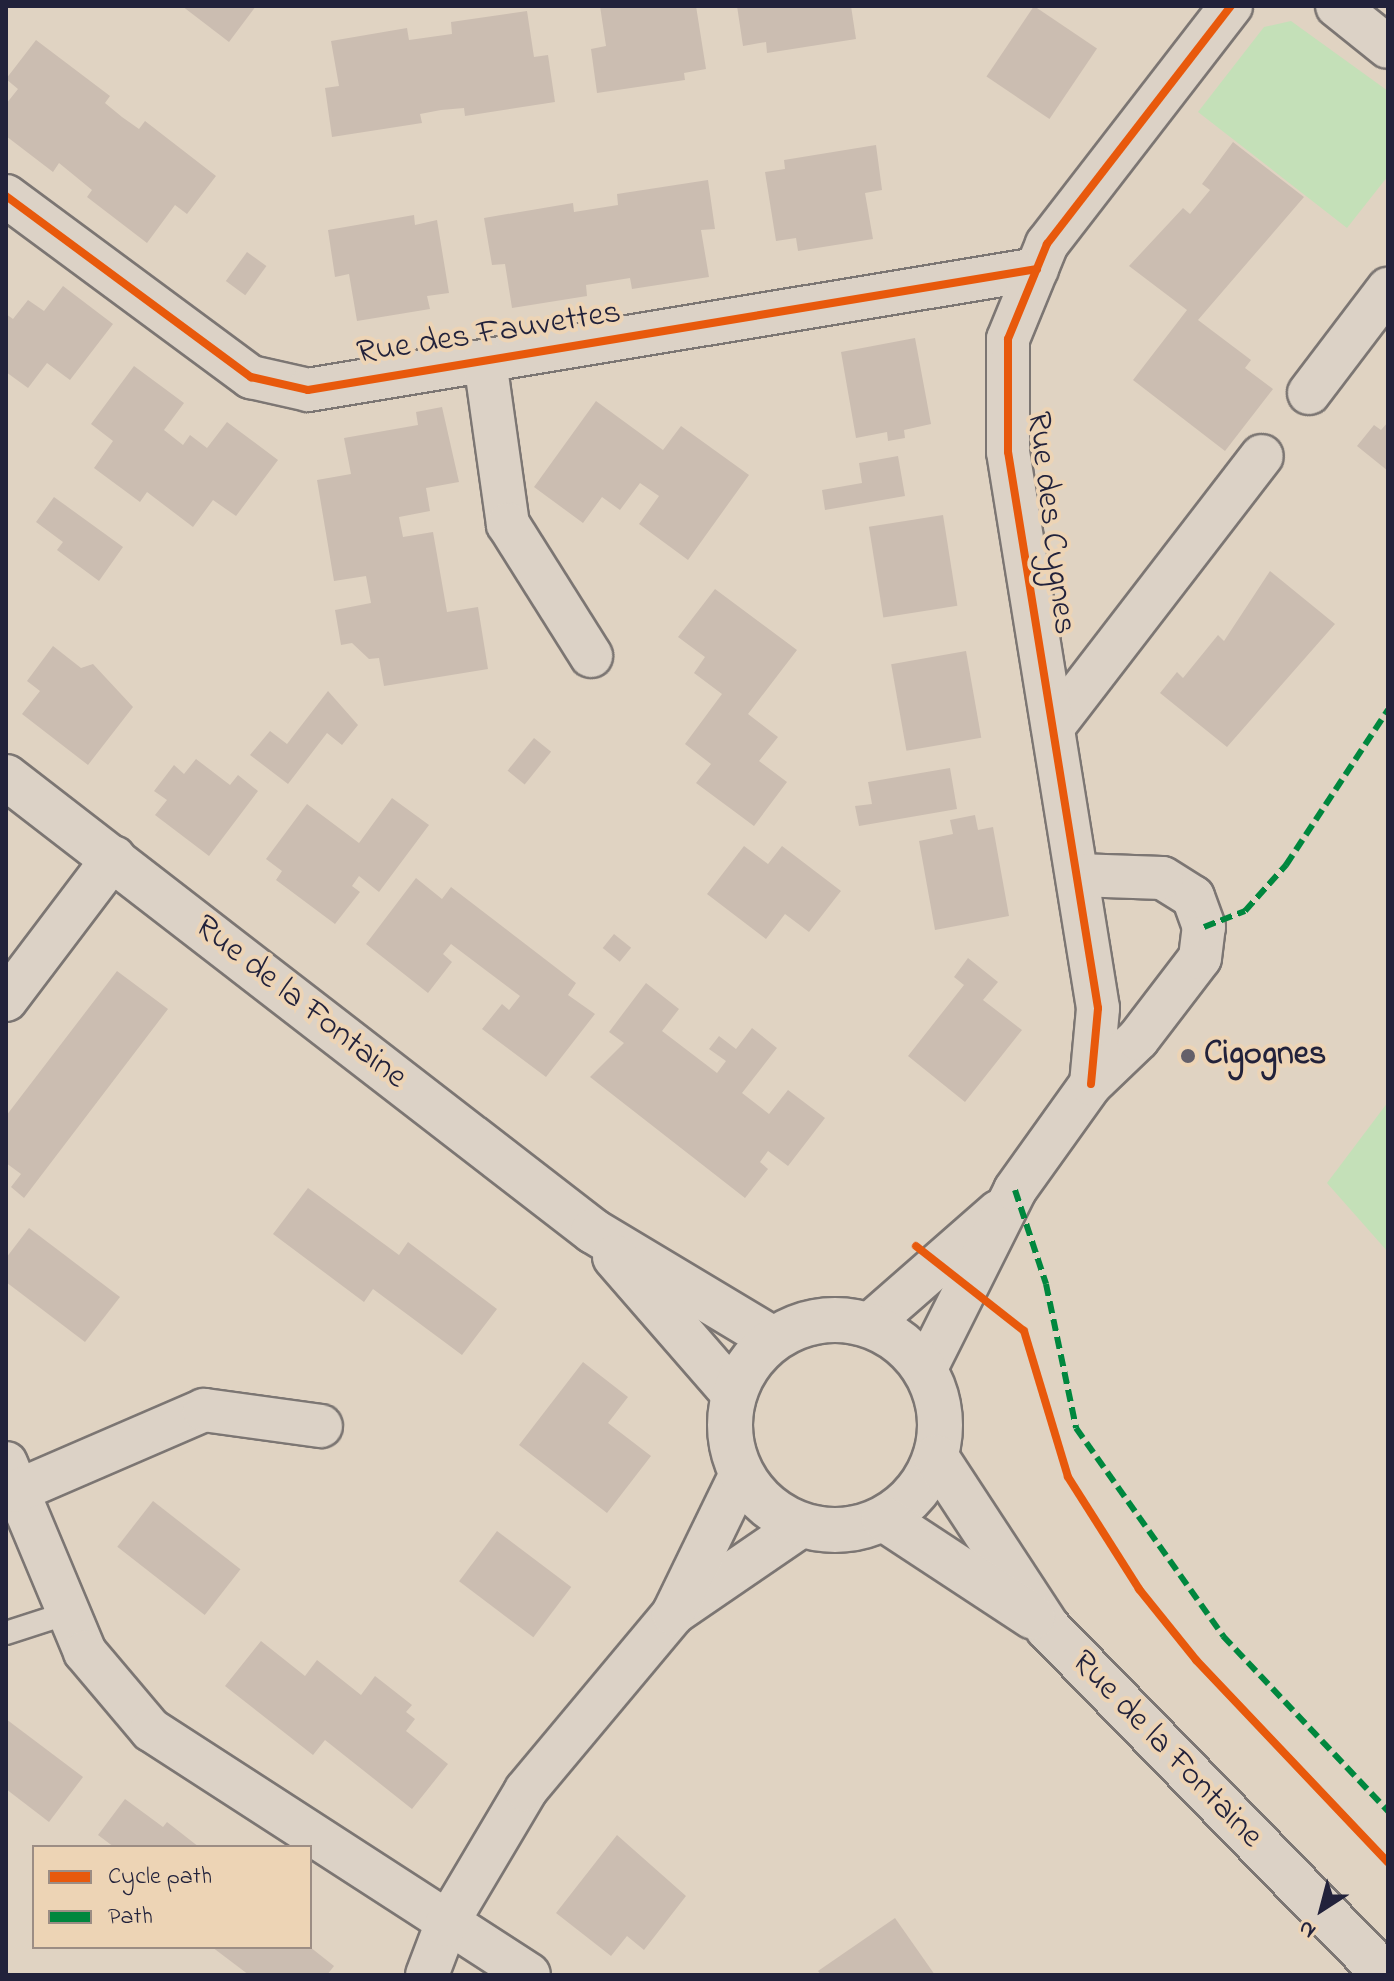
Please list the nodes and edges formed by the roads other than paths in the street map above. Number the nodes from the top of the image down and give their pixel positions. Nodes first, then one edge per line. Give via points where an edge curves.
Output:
1 (1231, 6) edge
2 (1337, 6) edge
3 (1388, 47) edge
4 (6, 196) edge
5 (1037, 269) junction
6 (1388, 289) edge
7 (485, 361) junction
8 (1309, 393) dead end
9 (1262, 456) dead end
10 (591, 656) dead end
11 (1053, 727) junction
12 (6, 777) edge
13 (114, 857) junction
14 (1077, 875) junction
15 (6, 1000) edge
16 (1091, 1084) junction
17 (1003, 1208) junction
18 (593, 1231) junction
19 (870, 1324) junction
20 (773, 1339) junction
21 (926, 1368) junction
22 (734, 1394) junction
23 (321, 1426) dead end
24 (936, 1457) junction
25 (741, 1474) junction
26 (12, 1477) edge
27 (884, 1519) junction
28 (801, 1526) junction
29 (68, 1613) junction
30 (673, 1614) junction
31 (1048, 1628) junction
32 (6, 1633) edge
33 (446, 1925) junction
34 (427, 1975) edge
35 (529, 1975) edge
36 (1385, 1975) edge

1 - 5 street, Rue des Cygnes via 1047,244
2 - 3 street
4 - 7 street, Rue des Fauvettes via 251,377 308,390
5 - 7 street, Rue des Fauvettes
5 - 11 street, Rue des Cygnes via 1008,339 1008,452
6 - 8 street
7 - 10 street via 508,524
9 - 11 street
11 - 14 street, Rue des Cygnes
12 - 13 street, Rue de la Fontaine
13 - 15 street
13 - 18 street, Rue de la Fontaine
14 - 16 street, Rue des Cygnes via 1098,1008
14 - 16 street via 1162,878 1193,897 1204,927 1200,958 1138,1039
16 - 17 street
17 - 19 street
17 - 21 street
18 - 20 street, Rue de la Fontaine
18 - 22 street, Rue de la Fontaine
19 - 20 street via 823,1319
19 - 21 street via 901,1342
20 - 22 street via 749,1361
21 - 24 street via 941,1410
22 - 25 street via 729,1431
23 - 26 street via 204,1410
24 - 27 street via 916,1494
24 - 31 street, Rue de la Fontaine
25 - 28 street via 767,1507
25 - 30 street
26 - 29 street
27 - 28 street via 840,1531
27 - 31 street, Rue de la Fontaine
28 - 30 street
29 - 32 lane
29 - 33 street via 85,1652 151,1730
30 - 33 street via 526,1790
31 - 36 street, Rue de la Fontaine
33 - 34 street
33 - 35 street

